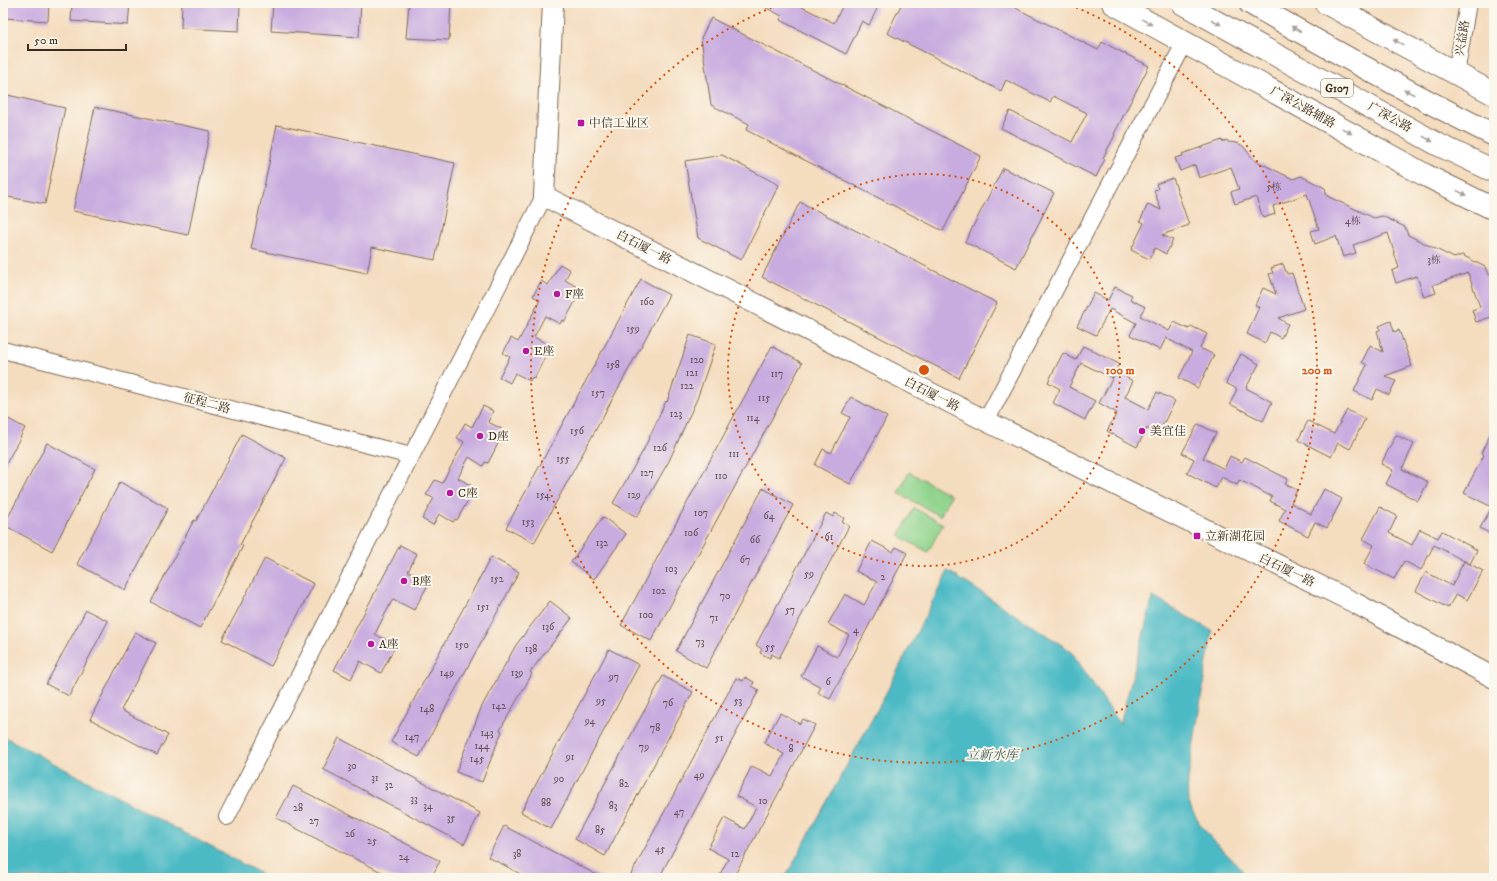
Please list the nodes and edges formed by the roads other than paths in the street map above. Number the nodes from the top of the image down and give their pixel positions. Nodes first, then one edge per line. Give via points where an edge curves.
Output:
1 (553, 3) edge
2 (1113, 3) edge
3 (1182, 3) edge
4 (1250, 3) edge
5 (1326, 3) edge
6 (1468, 3) edge
7 (1185, 42) junction
8 (1456, 74) junction
9 (1494, 94) edge
10 (1494, 135) edge
11 (1494, 171) edge
12 (544, 196) junction
13 (1494, 209) edge
14 (3, 350) edge
15 (986, 421) junction
16 (411, 456) junction
17 (1494, 678) edge
18 (227, 817) dead end

1 - 12 street
2 -> 7 main road, 广深公路辅路
3 -> 11 main road, 广深公路 / G107 via 1439,145
10 -> 4 main road, G107 via 1336,52
8 -> 5 main road
6 - 8 street, 兴益路
7 -> 13 main road, 广深公路辅路 via 1425,175
7 - 15 street
8 - 9 main road
12 - 15 street, 白石厦一路
12 - 16 street
14 - 16 street, 征程二路
15 - 17 street, 白石厦一路 via 1355,603
16 - 18 street

